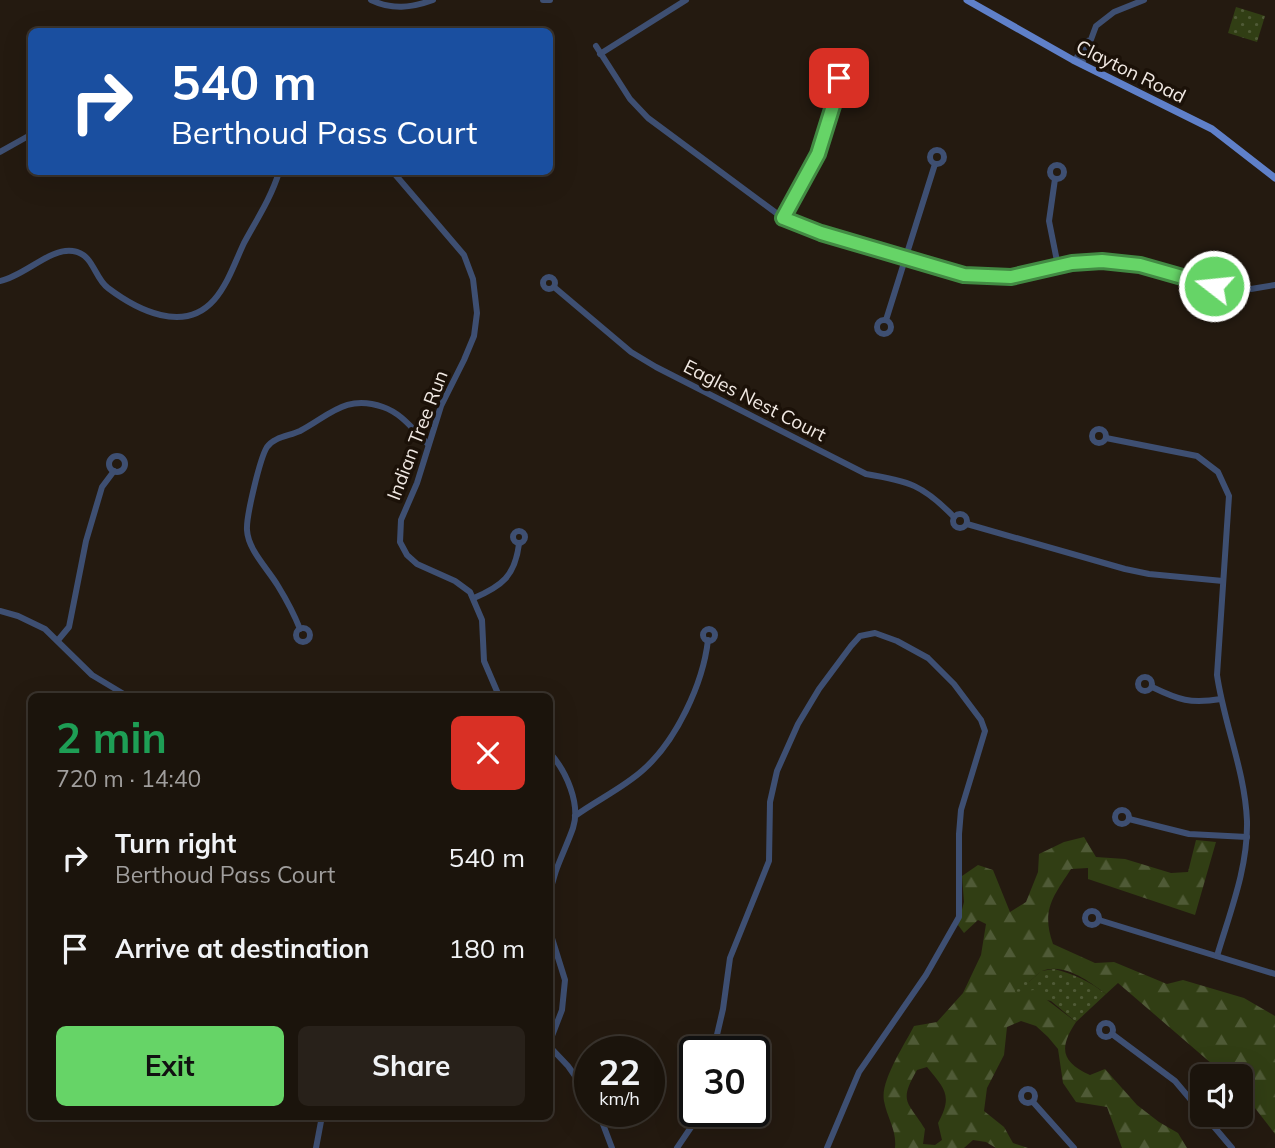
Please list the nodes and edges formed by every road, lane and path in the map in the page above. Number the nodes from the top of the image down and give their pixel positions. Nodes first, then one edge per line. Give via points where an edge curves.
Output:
1 (371, 0) edge
2 (433, 0) edge
3 (543, 0) edge
4 (550, 0) edge
5 (686, 0) edge
6 (967, 0) edge
7 (1144, 0) edge
8 (596, 46) dead end
9 (600, 54) junction
10 (1078, 62) junction
11 (841, 80) dead end
12 (28, 136) edge
13 (0, 152) edge
14 (935, 164) dead end
15 (278, 175) edge
16 (396, 175) edge
17 (1275, 178) edge
18 (1055, 179) dead end
19 (783, 218) junction
20 (906, 259) junction
21 (1058, 266) junction
22 (0, 281) edge
23 (1275, 285) edge
24 (554, 287) dead end
25 (886, 320) dead end
26 (1106, 438) dead end
27 (428, 444) junction
28 (114, 471) dead end
29 (519, 544) dead end
30 (1223, 581) junction
31 (474, 598) junction
32 (0, 611) edge
33 (300, 629) dead end
34 (58, 639) junction
35 (708, 640) dead end
36 (1152, 687) dead end
37 (122, 693) edge
38 (498, 693) edge
39 (1221, 699) junction
40 (553, 758) edge
41 (575, 816) junction
42 (1129, 819) dead end
43 (1247, 837) junction
44 (553, 881) edge
45 (1099, 920) dead end
46 (553, 942) edge
47 (1216, 956) junction
48 (1275, 974) edge
49 (553, 1025) edge
50 (1112, 1034) dead end
51 (717, 1036) edge
52 (553, 1050) edge
53 (574, 1074) edge
54 (1190, 1099) edge
55 (1033, 1102) dead end
56 (322, 1120) edge
57 (604, 1127) edge
58 (691, 1127) edge
59 (1214, 1127) edge
60 (316, 1148) edge
61 (612, 1148) edge
62 (677, 1148) edge
63 (827, 1148) edge
64 (1074, 1148) edge
65 (1231, 1148) edge

1 - 2 street via 407,7
3 - 4 street
5 - 9 street
6 - 10 main road, Clayton Road
7 - 10 street via 1096,26 1083,61
8 - 9 street
9 - 19 street via 648,118
10 - 17 main road, Clayton Road via 1212,129
11 - 19 street via 818,154
12 - 13 street
14 - 20 street
15 - 22 street via 266,207 220,292 202,310 186,316 153,314 107,287 91,262 73,251 58,253
16 - 27 street, Indian Tree Run via 464,255 476,294 474,336
18 - 21 street via 1049,221
19 - 20 street
20 - 21 street via 953,274 982,277 1011,277
20 - 25 street
21 - 23 street via 1119,262 1223,288
24 - 30 street, Eagles Nest Court via 655,367 866,474 916,485 937,499 954,517 957,528 967,524 1149,574
26 - 30 street via 1188,453 1217,472 1230,503
27 - 31 street, Indian Tree Run via 401,520 400,542 417,564 455,581
27 - 33 street via 395,412 359,403 338,407 268,446 247,530
28 - 34 street via 102,487 86,541 69,627
29 - 31 street via 506,579
30 - 39 street via 1217,651
31 - 38 street via 482,620 484,661
32 - 34 street via 34,622
34 - 37 street via 92,675
35 - 41 street via 693,696 664,747 643,770
36 - 39 street via 1186,702
39 - 43 street via 1245,802
40 - 41 street via 567,780
41 - 44 street
42 - 43 street via 1189,834
43 - 47 street via 1242,871
45 - 47 street
46 - 49 street via 565,980 562,1010
47 - 48 street
50 - 54 street via 1175,1081
51 - 63 street via 730,958 769,861 770,802 786,749 819,689 860,636 884,636 908,646 954,684 985,732 961,810 959,917 926,975 859,1072
52 - 53 street
55 - 64 street
56 - 60 street
57 - 61 street
58 - 62 street
59 - 65 street

